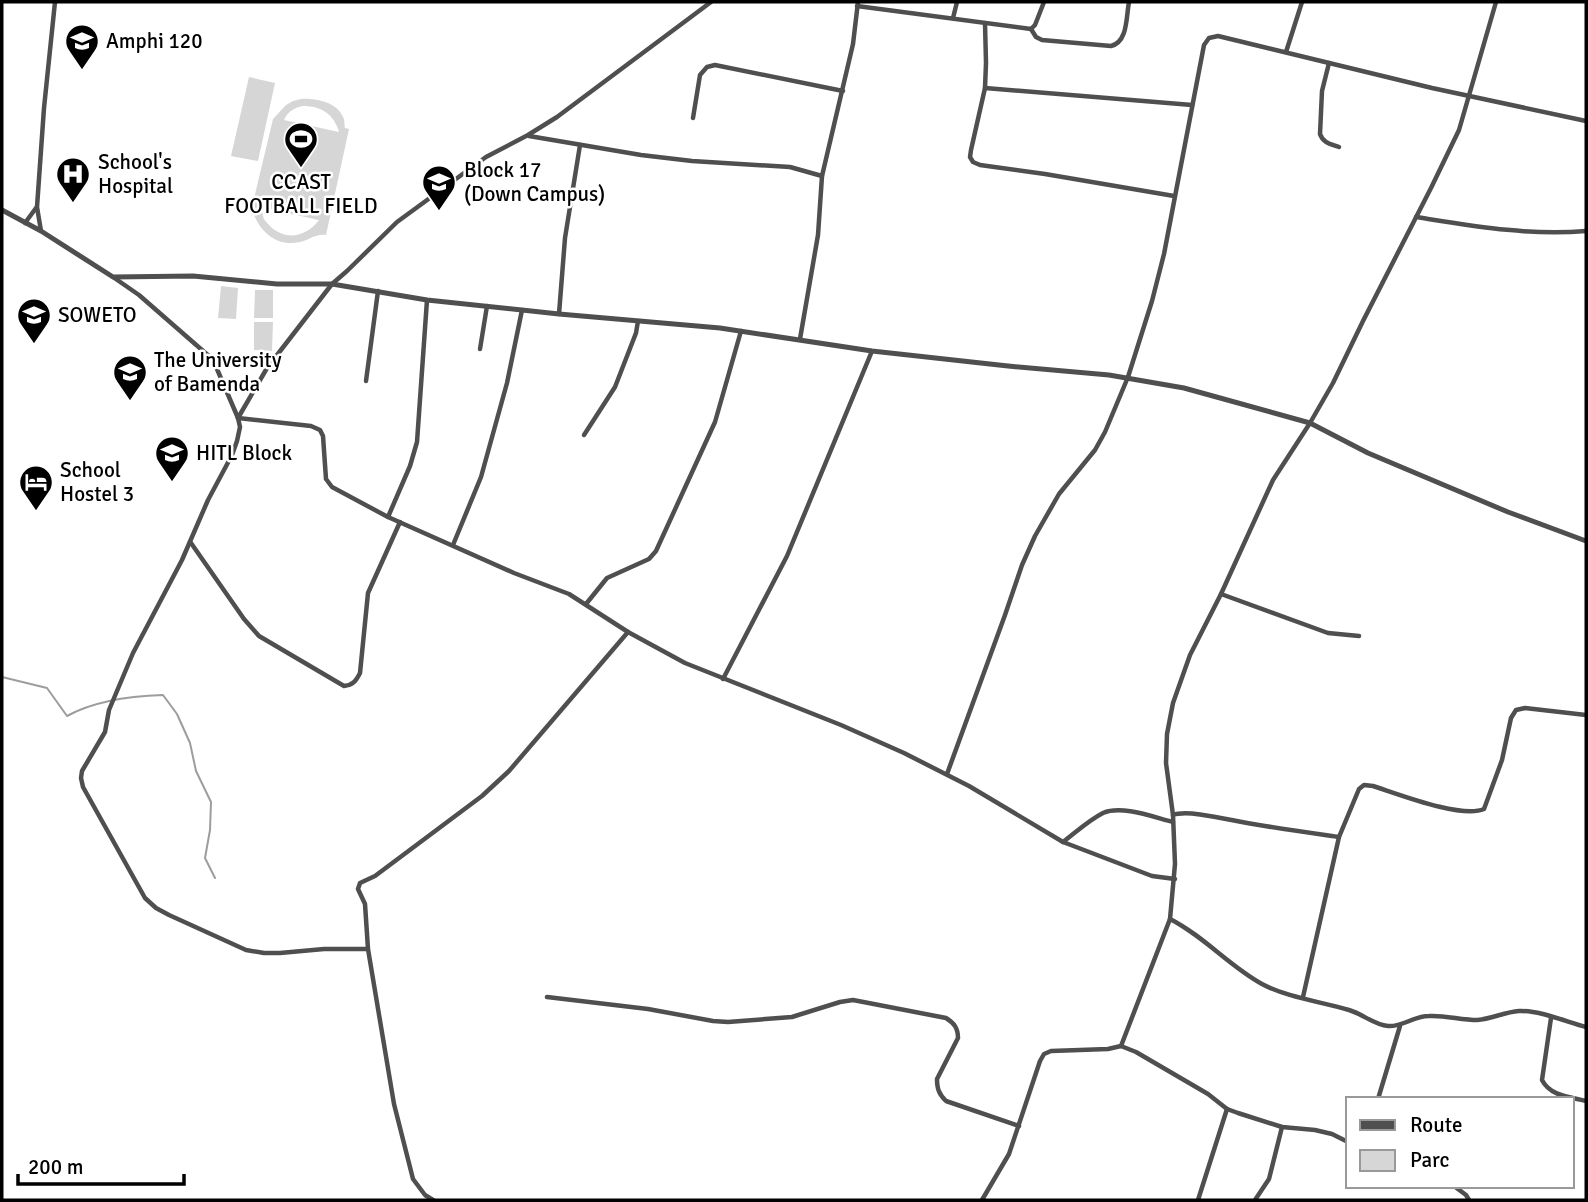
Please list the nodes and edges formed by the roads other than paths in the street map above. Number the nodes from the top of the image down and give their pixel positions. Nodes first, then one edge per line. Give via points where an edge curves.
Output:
1 (55, 2) edge
2 (711, 2) edge
3 (957, 2) edge
4 (1044, 2) edge
5 (1129, 2) edge
6 (1302, 2) edge
7 (1496, 2) edge
8 (857, 4) edge
9 (953, 18) junction
10 (985, 23) junction
11 (1031, 29) junction
12 (1286, 52) junction
13 (1329, 63) junction
14 (985, 88) junction
15 (843, 91) junction
16 (1469, 96) junction
17 (1192, 106) junction
18 (693, 118) dead end
19 (1586, 121) edge
20 (528, 135) junction
21 (580, 145) junction
22 (1339, 147) dead end
23 (822, 176) junction
24 (1174, 196) junction
25 (37, 207) junction
26 (2, 210) edge
27 (1416, 217) junction
28 (25, 223) junction
29 (41, 231) junction
30 (1586, 231) edge
31 (113, 277) junction
32 (332, 284) junction
33 (378, 291) junction
34 (428, 300) junction
35 (487, 306) junction
36 (522, 310) junction
37 (559, 314) junction
38 (638, 321) junction
39 (741, 331) junction
40 (800, 339) junction
41 (480, 349) dead end
42 (872, 351) junction
43 (1128, 377) junction
44 (366, 381) dead end
45 (238, 418) junction
46 (1310, 423) junction
47 (584, 435) dead end
48 (388, 517) junction
49 (400, 522) junction
50 (1586, 541) edge
51 (190, 542) junction
52 (453, 545) junction
53 (1221, 594) junction
54 (586, 604) junction
55 (628, 632) junction
56 (1359, 636) dead end
57 (723, 679) junction
58 (1586, 715) edge
59 (947, 774) junction
60 (1173, 815) junction
61 (1173, 822) junction
62 (1339, 837) junction
63 (1063, 842) junction
64 (1175, 879) junction
65 (1170, 919) junction
66 (368, 949) junction
67 (547, 997) dead end
68 (1303, 998) junction
69 (1551, 1017) junction
70 (1400, 1026) junction
71 (1586, 1027) edge
72 (1121, 1046) junction
73 (1379, 1097) edge
74 (1570, 1097) edge
75 (1227, 1109) junction
76 (1019, 1126) junction
77 (1282, 1127) junction
78 (1346, 1141) edge
79 (433, 1200) edge
80 (982, 1200) edge
81 (1198, 1200) edge
82 (1255, 1200) edge

1 - 25 street
2 - 20 street
3 - 9 street
4 - 11 street
5 - 11 street via 1123,39 1111,46 1042,40
6 - 12 street
7 - 16 street
8 - 9 street
8 - 15 street
9 - 10 street
10 - 11 street
10 - 14 street
12 - 13 street
12 - 17 street via 1218,36 1209,38
13 - 16 street
13 - 22 street via 1320,134 1321,139
14 - 17 street
14 - 24 street via 971,150 973,162
15 - 18 street via 715,65 700,75
15 - 23 street
16 - 19 street
16 - 27 street via 1459,130
17 - 24 street
20 - 21 street
20 - 32 street via 486,157 397,222
21 - 23 street via 692,161 781,166
21 - 37 street
23 - 40 street via 818,235
24 - 43 street via 1164,254
25 - 28 street
25 - 29 street
26 - 28 street
27 - 30 street via 1507,231
27 - 46 street
28 - 29 street
29 - 31 street
31 - 32 street via 193,276
31 - 45 street via 210,357
32 - 33 street
32 - 45 street via 267,368
33 - 34 street
33 - 44 street
34 - 35 street
34 - 48 street via 417,442
35 - 36 street
35 - 41 street
36 - 37 street
36 - 52 street via 481,477
37 - 38 street
38 - 39 street
38 - 47 street via 615,387
39 - 40 street
39 - 54 street via 715,422 656,551 649,559 607,578
40 - 42 street
42 - 43 street
42 - 57 street via 787,556
43 - 46 street
43 - 59 street via 1095,450 1059,494 1035,536
45 - 48 street via 320,430 326,479
45 - 51 street via 232,455
46 - 50 street via 1381,458
46 - 53 street via 1273,480
48 - 49 street
49 - 51 street via 369,593 360,673 350,686 259,636
49 - 52 street
51 - 66 street via 133,653 104,732 82,771 83,787 145,898 156,908 246,950
52 - 54 street
53 - 56 street via 1328,633
53 - 60 street via 1189,655 1173,703 1167,734
54 - 55 street
55 - 57 street
55 - 66 street via 509,771 482,796 360,883
57 - 59 street via 841,725
58 - 62 street via 1516,710 1484,809 1476,813 1364,785
59 - 63 street
60 - 61 street
60 - 62 street via 1191,812
61 - 63 street via 1114,810 1102,813
61 - 64 street
62 - 68 street
63 - 64 street via 1152,876
64 - 65 street
65 - 68 street via 1260,983
65 - 72 street
66 - 79 street via 394,1104 412,1179
67 - 76 street via 728,1022 792,1017 853,1000 946,1018 954,1023 958,1038 937,1079 940,1095
68 - 70 street via 1354,1011 1377,1024
69 - 70 street via 1523,1010 1478,1020 1427,1016
69 - 71 street
69 - 74 street via 1542,1080 1554,1093
70 - 73 street
72 - 75 street
72 - 76 street via 1044,1054
75 - 77 street
75 - 81 street
76 - 80 street via 1009,1154
77 - 78 street via 1315,1130
77 - 82 street via 1269,1179

